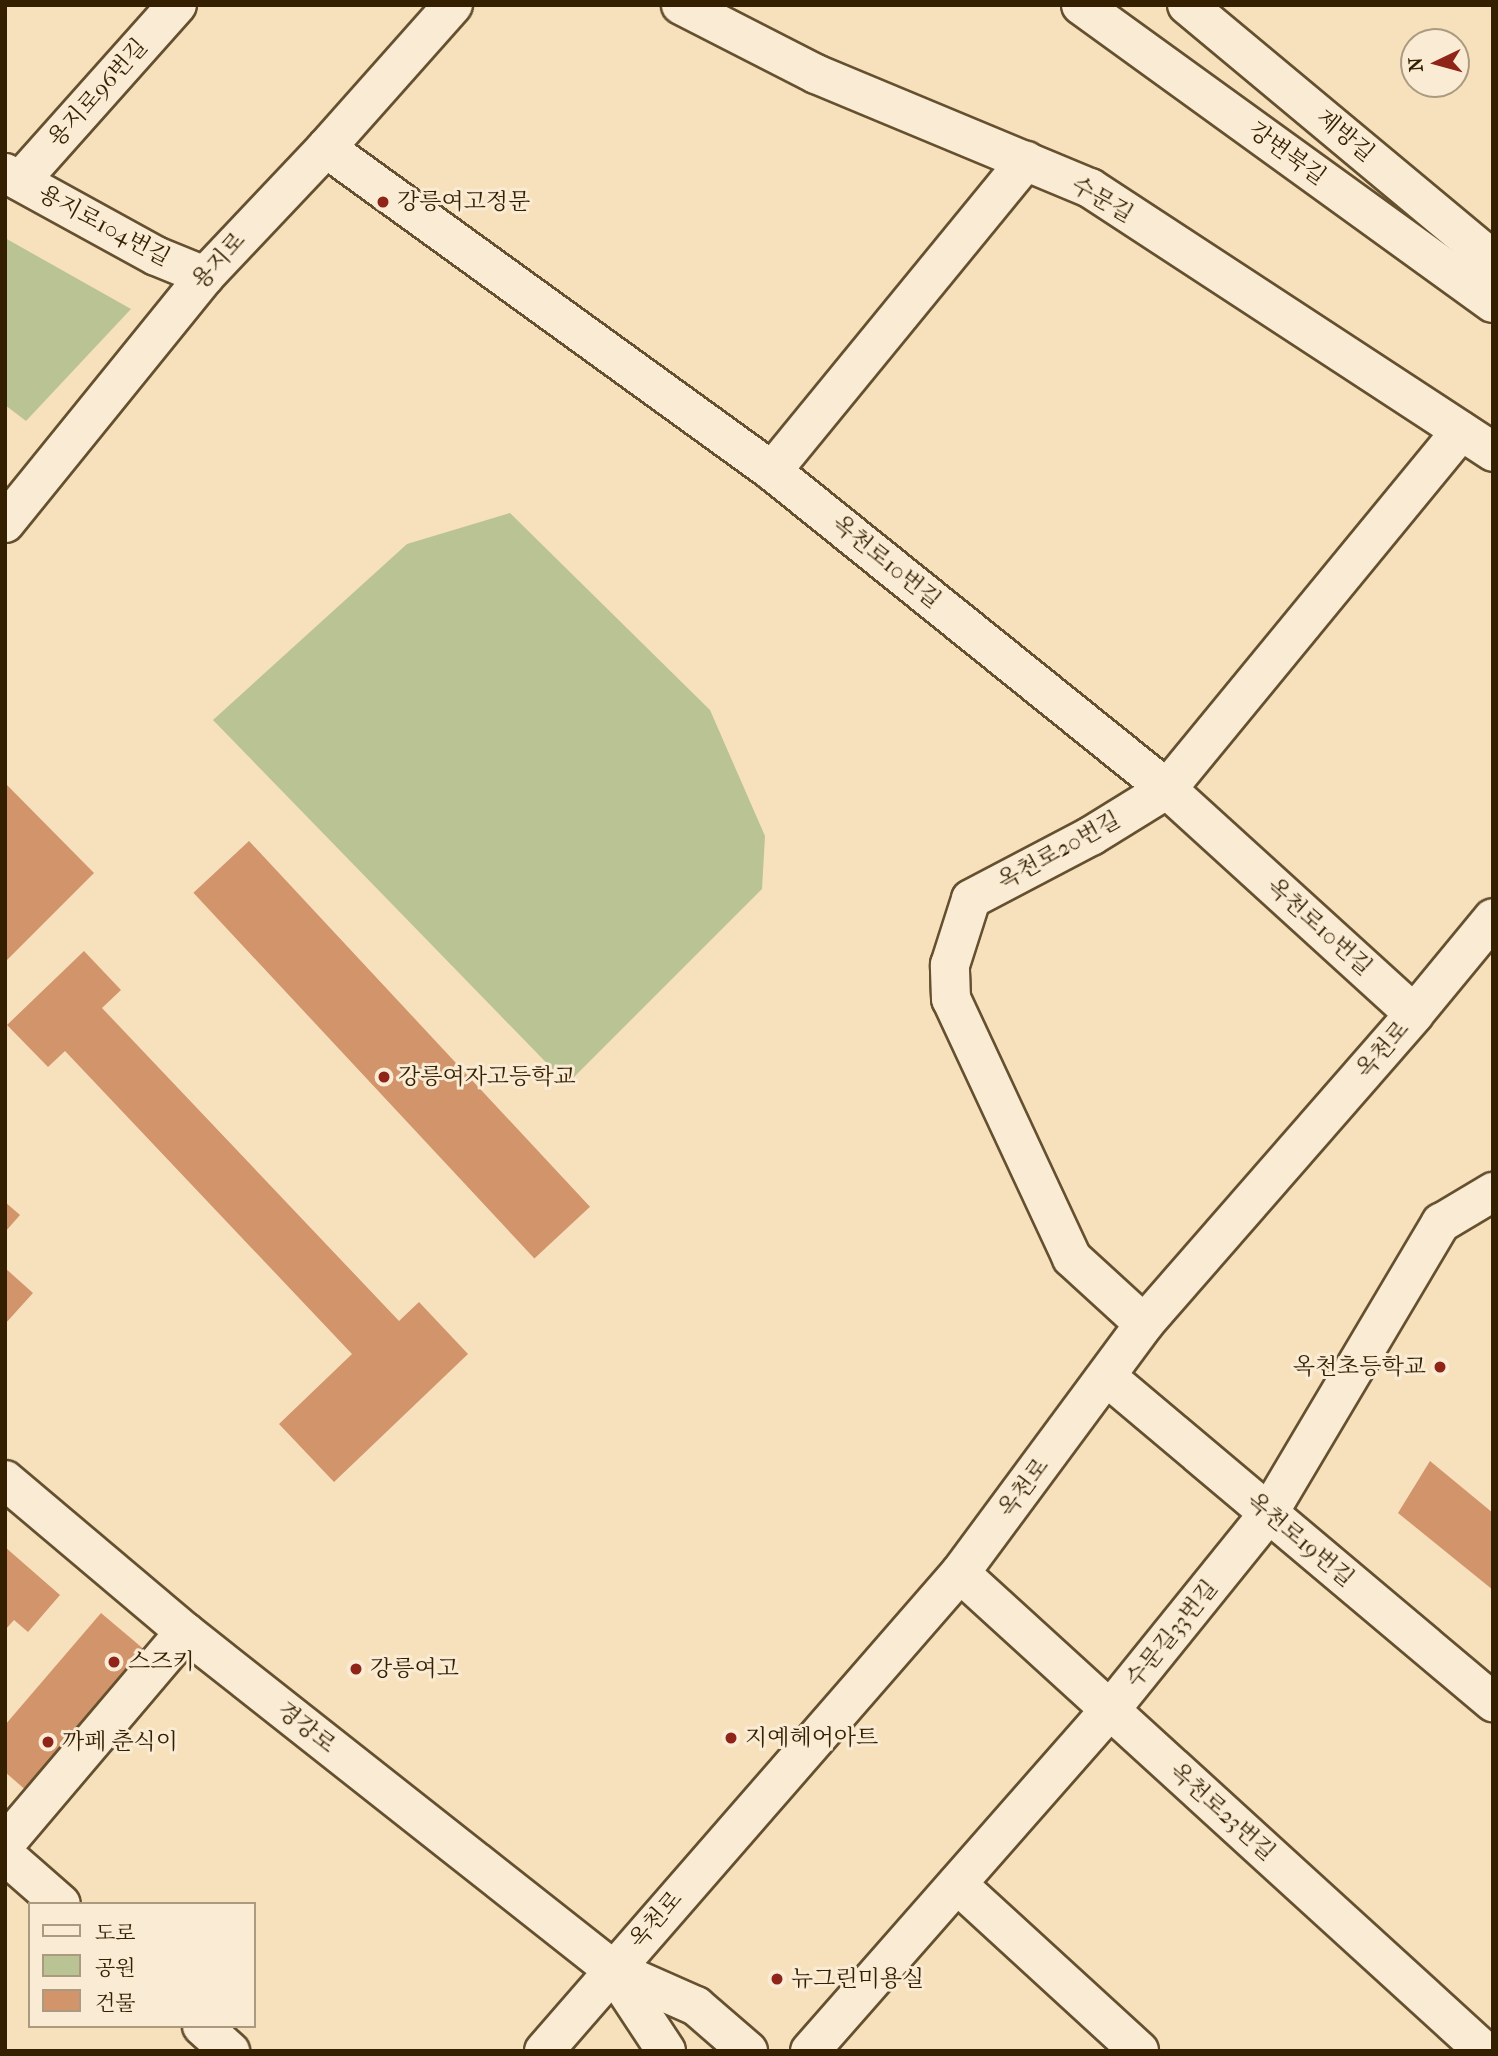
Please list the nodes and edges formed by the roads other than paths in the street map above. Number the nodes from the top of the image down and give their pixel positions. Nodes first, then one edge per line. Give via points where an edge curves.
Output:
1 (177, 5) edge
2 (681, 5) edge
3 (1081, 5) edge
4 (449, 7) edge
5 (1192, 7) edge
6 (326, 148) junction
7 (1026, 161) junction
8 (13, 177) edge
9 (1493, 260) edge
10 (205, 276) junction
11 (1493, 303) edge
12 (1461, 431) junction
13 (1493, 452) edge
14 (772, 471) junction
15 (5, 523) edge
16 (1167, 789) junction
17 (1493, 918) edge
18 (1414, 1014) junction
19 (1493, 1192) edge
20 (1144, 1324) junction
21 (1107, 1377) junction
22 (5, 1480) edge
23 (1268, 1514) junction
24 (960, 1573) junction
25 (185, 1632) junction
26 (1493, 1702) edge
27 (1110, 1710) junction
28 (5, 1844) edge
29 (5, 1855) edge
30 (957, 1884) junction
31 (59, 1902) edge
32 (612, 1969) junction
33 (204, 2028) edge
34 (230, 2051) edge
35 (544, 2051) edge
36 (666, 2051) edge
37 (748, 2051) edge
38 (810, 2051) edge
39 (1139, 2051) edge
40 (1484, 2051) edge

1 - 8 street, 용지로96번길
2 - 7 street, 수문길 via 816,74
3 - 11 street, 강변북길
4 - 6 street, 용지로
5 - 9 street, 제방길
6 - 10 street, 용지로
6 - 14 street, 옥천로10번길
7 - 12 street, 수문길 via 1090,188
7 - 14 street
8 - 10 street, 용지로104번길 via 156,256
10 - 15 street, 용지로
12 - 13 street, 수문길
12 - 16 street, 옥천로20번길
14 - 16 street, 옥천로10번길
16 - 18 street, 옥천로10번길
16 - 20 street, 옥천로20번길 via 1091,836 971,899 950,965 951,999 1072,1258
17 - 18 street, 옥천로
18 - 20 street, 옥천로
19 - 23 street, 수문길33번길 via 1441,1223
20 - 21 street, 옥천로
21 - 23 street, 옥천로19번길
21 - 24 street, 옥천로
22 - 25 street, 경강로
23 - 26 street, 옥천로19번길
23 - 27 street, 수문길33번길
24 - 27 street, 옥천로23번길
24 - 32 street, 옥천로
25 - 28 street
25 - 32 street, 경강로
27 - 30 street, 수문길33번길
27 - 40 street, 옥천로23번길
29 - 31 street
30 - 38 street, 수문길33번길
30 - 39 street
32 - 35 street, 옥천로
32 - 36 street, 경강로
32 - 37 street, 경강로 via 696,2006
33 - 34 street

